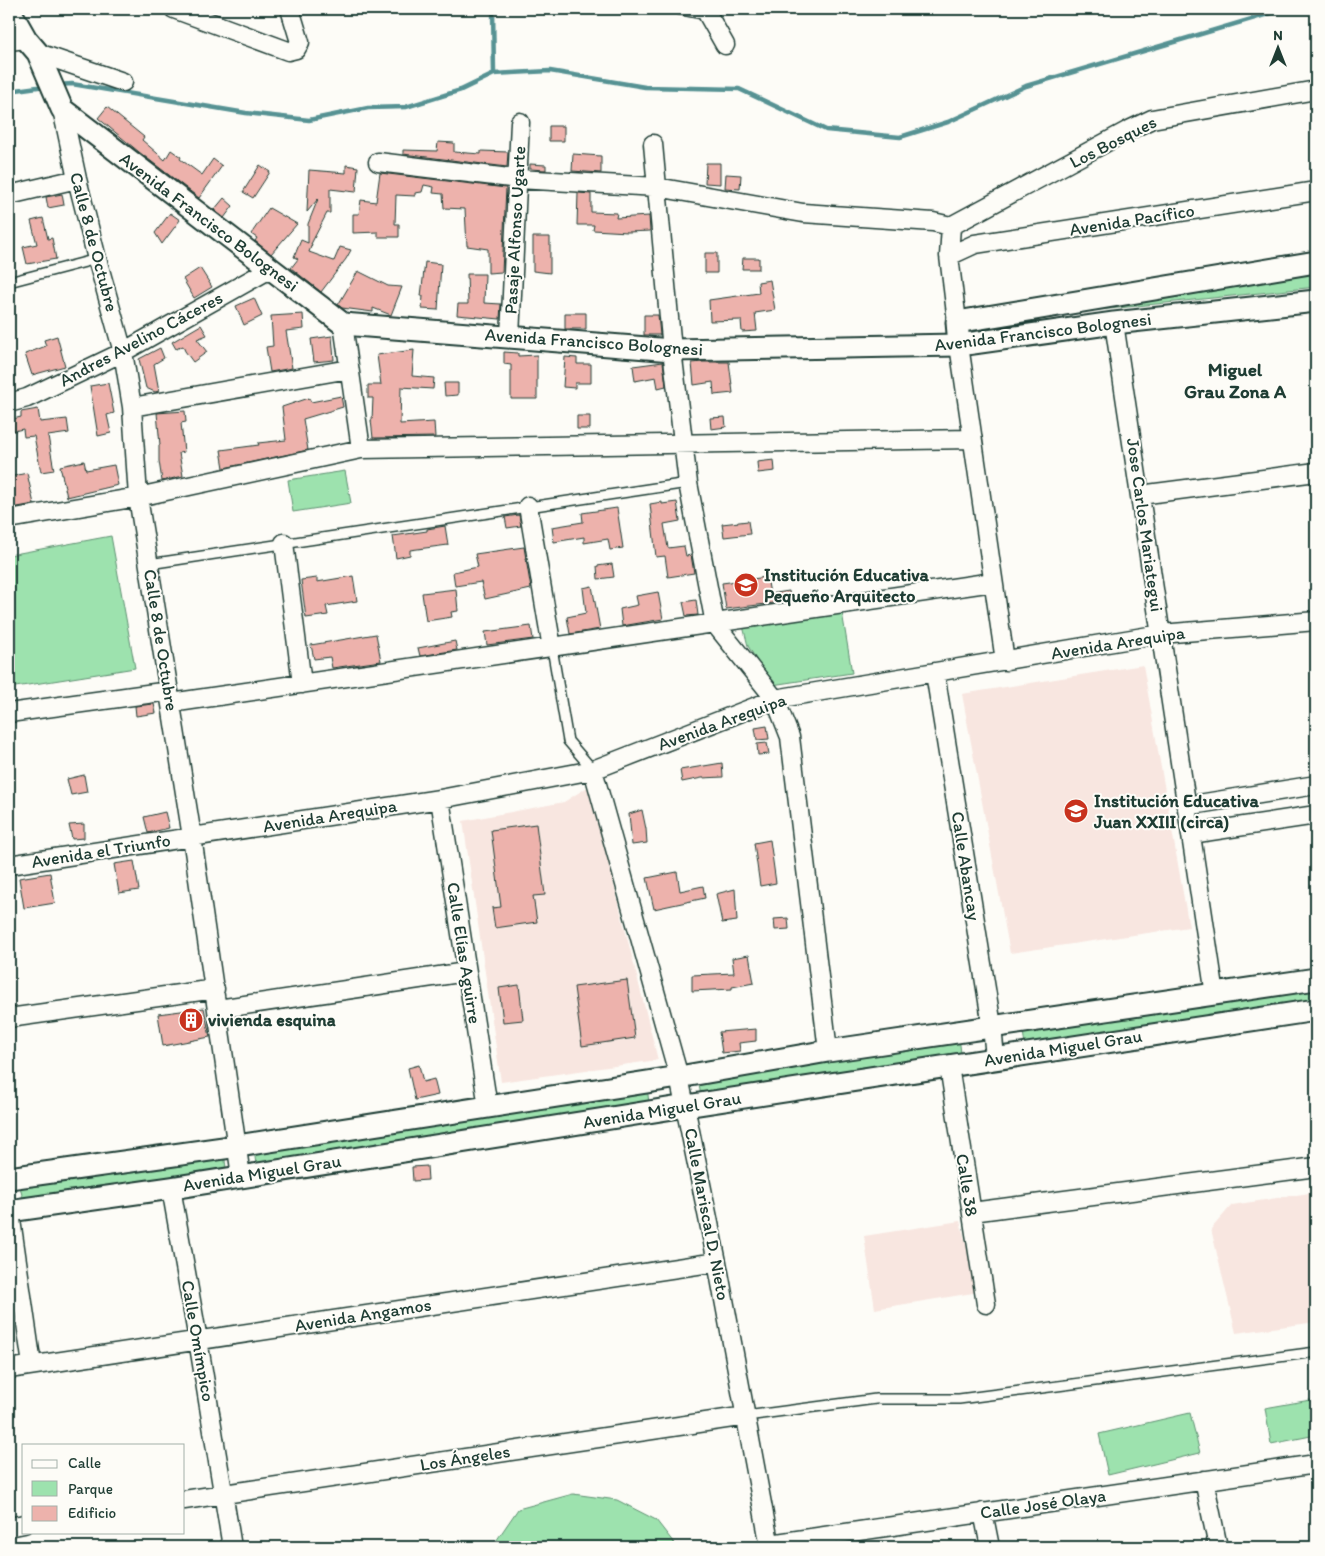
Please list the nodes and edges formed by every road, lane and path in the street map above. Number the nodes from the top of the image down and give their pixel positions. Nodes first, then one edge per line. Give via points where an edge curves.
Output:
1 (9, 9) edge
2 (174, 9) edge
3 (290, 9) edge
4 (677, 9) edge
5 (707, 12) edge
6 (725, 45) dead end
7 (29, 51) edge
8 (123, 82) dead end
9 (1316, 90) edge
10 (62, 108) junction
11 (520, 122) dead end
12 (653, 144) dead end
13 (378, 162) dead end
14 (77, 179) junction
15 (518, 179) junction
16 (657, 187) junction
17 (1316, 191) edge
18 (9, 195) edge
19 (951, 226) junction
20 (949, 256) junction
21 (97, 260) junction
22 (1316, 262) edge
23 (270, 269) junction
24 (9, 282) edge
25 (1316, 302) edge
26 (957, 322) junction
27 (1114, 323) junction
28 (343, 324) junction
29 (510, 337) junction
30 (959, 345) junction
31 (672, 350) junction
32 (123, 352) junction
33 (349, 369) junction
34 (9, 403) edge
35 (132, 407) junction
36 (972, 440) junction
37 (684, 444) junction
38 (361, 449) junction
39 (1316, 472) edge
40 (688, 484) junction
41 (1140, 495) junction
42 (138, 497) junction
43 (528, 506) junction
44 (9, 519) edge
45 (284, 543) junction
46 (149, 564) junction
47 (993, 582) junction
48 (1316, 621) edge
49 (715, 624) junction
50 (1161, 634) junction
51 (552, 648) junction
52 (1005, 661) junction
53 (935, 673) junction
54 (302, 684) junction
55 (170, 697) junction
56 (775, 700) junction
57 (9, 713) edge
58 (593, 770) junction
59 (1316, 785) edge
60 (440, 799) junction
61 (1186, 806) junction
62 (1316, 815) edge
63 (1191, 834) junction
64 (192, 837) junction
65 (9, 865) edge
66 (466, 972) junction
67 (1316, 979) edge
68 (215, 989) junction
69 (1215, 995) junction
70 (218, 1009) junction
71 (1316, 1010) edge
72 (9, 1018) edge
73 (992, 1026) junction
74 (828, 1051) junction
75 (995, 1058) junction
76 (949, 1066) junction
77 (680, 1077) junction
78 (686, 1106) junction
79 (488, 1107) junction
80 (238, 1146) junction
81 (1316, 1168) edge
82 (241, 1176) junction
83 (9, 1178) edge
84 (171, 1188) junction
85 (9, 1210) edge
86 (972, 1212) junction
87 (717, 1262) junction
88 (986, 1304) dead end
89 (198, 1340) junction
90 (1316, 1352) edge
91 (32, 1365) junction
92 (9, 1369) edge
93 (746, 1416) junction
94 (1316, 1464) edge
95 (1204, 1480) junction
96 (224, 1495) junction
97 (185, 1500) edge
98 (983, 1512) junction
99 (22, 1524) edge
100 (9, 1526) edge
101 (770, 1545) edge
102 (232, 1547) edge
103 (990, 1547) edge
104 (1218, 1547) edge

1 - 7 street
2 - 3 street via 288,51 296,50 300,42
4 - 5 lane
5 - 6 street
7 - 8 street
7 - 10 street
9 - 19 street, Los Bosques via 1152,119
10 - 14 street, Calle 8 de Octubre
10 - 23 street, Avenida Francisco Bolognesi
11 - 15 street, Pasaje Alfonso Ugarte
12 - 16 street
13 - 15 street
14 - 18 street
14 - 21 street, Calle 8 de Octubre
15 - 16 street
15 - 29 street, Pasaje Alfonso Ugarte
16 - 19 street via 803,213
16 - 31 street
17 - 20 street, Avenida Pacífico via 975,244
19 - 20 street
20 - 26 street
21 - 24 lane
21 - 32 street, Calle 8 de Octubre
22 - 26 street, Avenida Francisco Bolognesi
23 - 28 street, Avenida Francisco Bolognesi
23 - 32 street, Andres Avelino Cáceres
25 - 27 street, Avenida Francisco Bolognesi
26 - 30 street
27 - 30 street, Avenida Francisco Bolognesi
27 - 41 street, Jose Carlos Mariategui
28 - 29 street, Avenida Francisco Bolognesi
28 - 33 street
29 - 31 street, Avenida Francisco Bolognesi
30 - 31 street, Avenida Francisco Bolognesi
30 - 36 street
31 - 37 street
32 - 34 street, Andres Avelino Cáceres
32 - 35 street, Calle 8 de Octubre
33 - 35 street
33 - 38 street
35 - 42 street, Calle 8 de Octubre
36 - 37 street
36 - 47 street
37 - 38 street
37 - 40 street
38 - 42 street
39 - 41 street
40 - 43 lane
40 - 49 street
41 - 50 street, Jose Carlos Mariategui
42 - 44 street
42 - 46 street, Calle 8 de Octubre
43 - 45 lane
43 - 51 street
45 - 46 lane
45 - 54 street
46 - 55 street, Calle 8 de Octubre
47 - 49 street
47 - 52 street
48 - 50 street, Avenida Arequipa
49 - 51 street
49 - 56 street
50 - 52 street, Avenida Arequipa
50 - 61 street, Jose Carlos Mariategui
51 - 54 street
51 - 58 lane via 568,741
52 - 53 street, Avenida Arequipa
53 - 56 street, Avenida Arequipa
53 - 73 street, Calle Abancay
54 - 55 street
55 - 57 street
55 - 64 street, Calle 8 de Octubre
56 - 58 street, Avenida Arequipa
56 - 74 street via 790,737
58 - 60 street, Avenida Arequipa
58 - 77 street, Calle Mariscal D. Nieto
59 - 61 street
60 - 64 street, Avenida Arequipa
60 - 66 street, Calle Elías Aguirre
61 - 63 street, Jose Carlos Mariategui
62 - 63 street
63 - 69 street, Jose Carlos Mariategui
64 - 65 street, Avenida el Triunfo
64 - 68 street, Calle 8 de Octubre
66 - 70 street
66 - 79 street, Calle Elías Aguirre
67 - 69 street, Avenida Miguel Grau
68 - 70 street, Calle 8 de Octubre
68 - 72 street
69 - 73 street, Avenida Miguel Grau
70 - 80 street, Calle 8 de Octubre
71 - 75 street, Avenida Miguel Grau
73 - 74 street, Avenida Miguel Grau
73 - 75 street, Calle Abancay
74 - 77 street, Avenida Miguel Grau
75 - 76 street, Avenida Miguel Grau
76 - 78 street, Avenida Miguel Grau
76 - 86 street, Calle 38
77 - 78 street, Calle Mariscal D. Nieto
77 - 79 street, Avenida Miguel Grau
78 - 82 street, Avenida Miguel Grau
78 - 87 street, Calle Mariscal D. Nieto
79 - 80 street, Avenida Miguel Grau
80 - 82 street, Calle 8 de Octubre
80 - 83 street, Avenida Miguel Grau
81 - 86 street
82 - 84 street, Avenida Miguel Grau
84 - 85 street, Avenida Miguel Grau
84 - 89 street, Calle Omímpico
85 - 91 street
86 - 88 street, Calle 38
87 - 89 street, Avenida Angamos
87 - 93 street, Calle Mariscal D. Nieto
89 - 91 street, Avenida Angamos
89 - 96 street, Calle Omímpico
90 - 93 lane via 959,1399 876,1399
91 - 92 street, Avenida Angamos
93 - 96 street, Los Ángeles
93 - 101 street, Calle Mariscal D. Nieto
94 - 95 street, Calle José Olaya
95 - 98 street, Calle José Olaya
95 - 104 street
96 - 97 street, Los Ángeles
96 - 102 street, Calle Omímpico
98 - 101 street, Calle José Olaya
98 - 103 street
99 - 100 street

